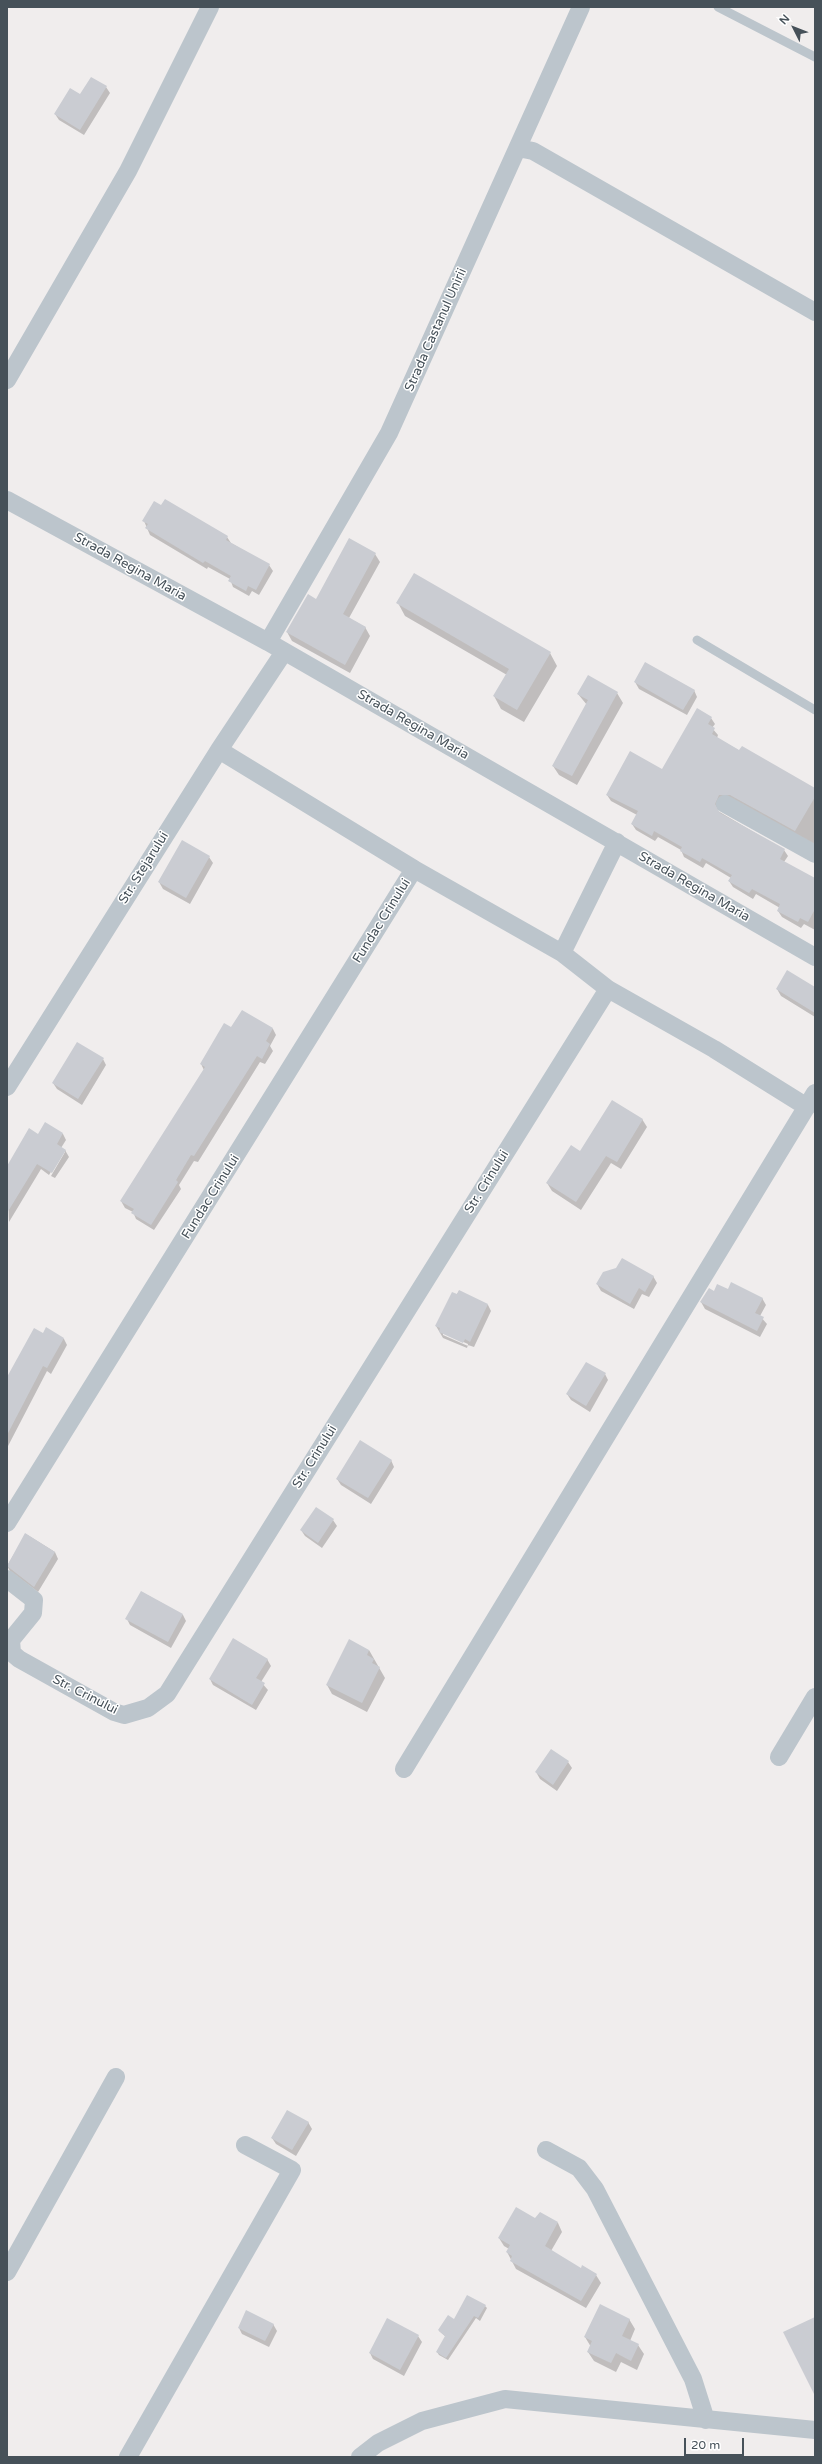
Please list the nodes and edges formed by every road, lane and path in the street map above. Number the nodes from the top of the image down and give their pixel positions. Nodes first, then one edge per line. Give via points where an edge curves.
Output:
1 (210, 7) edge
2 (581, 7) edge
3 (718, 7) edge
4 (815, 57) edge
5 (518, 148) junction
6 (815, 312) edge
7 (7, 380) edge
8 (7, 500) edge
9 (697, 640) dead end
10 (268, 642) junction
11 (284, 652) junction
12 (815, 710) edge
13 (219, 750) junction
14 (725, 804) dead end
15 (617, 842) junction
16 (815, 854) edge
17 (414, 869) junction
18 (562, 953) junction
19 (815, 958) edge
20 (608, 989) junction
21 (7, 1087) edge
22 (811, 1100) edge
23 (7, 1523) edge
24 (7, 1579) edge
25 (815, 1698) edge
26 (779, 1757) dead end
27 (404, 1769) dead end
28 (116, 2077) dead end
29 (245, 2145) dead end
30 (546, 2150) dead end
31 (7, 2272) edge
32 (706, 2420) junction
33 (815, 2430) edge
34 (128, 2457) edge
35 (360, 2457) edge

1 - 7 street via 128,171
2 - 5 street, Strada Castanul Unirii
3 - 4 lane
5 - 6 street via 533,151
5 - 10 street, Strada Castanul Unirii via 389,433
8 - 10 street, Strada Regina Maria
9 - 12 lane
10 - 11 street, Strada Regina Maria
11 - 13 street, Str. Stejarului
11 - 15 street, Strada Regina Maria
13 - 17 street
13 - 21 street, Str. Stejarului
14 - 16 street
15 - 18 street
15 - 19 street, Strada Regina Maria
17 - 18 street
17 - 23 street, Fundac Crinului
18 - 20 street
20 - 22 street
20 - 24 street, Str. Crinului via 167,1694 148,1708 124,1715 114,1712 19,1659 12,1653 11,1640 33,1613 34,1600
22 - 27 street
25 - 26 street
28 - 31 street
29 - 34 street via 292,2170
30 - 32 street via 579,2168 596,2189 693,2379
32 - 33 street
32 - 35 street via 505,2399 422,2421 378,2443

